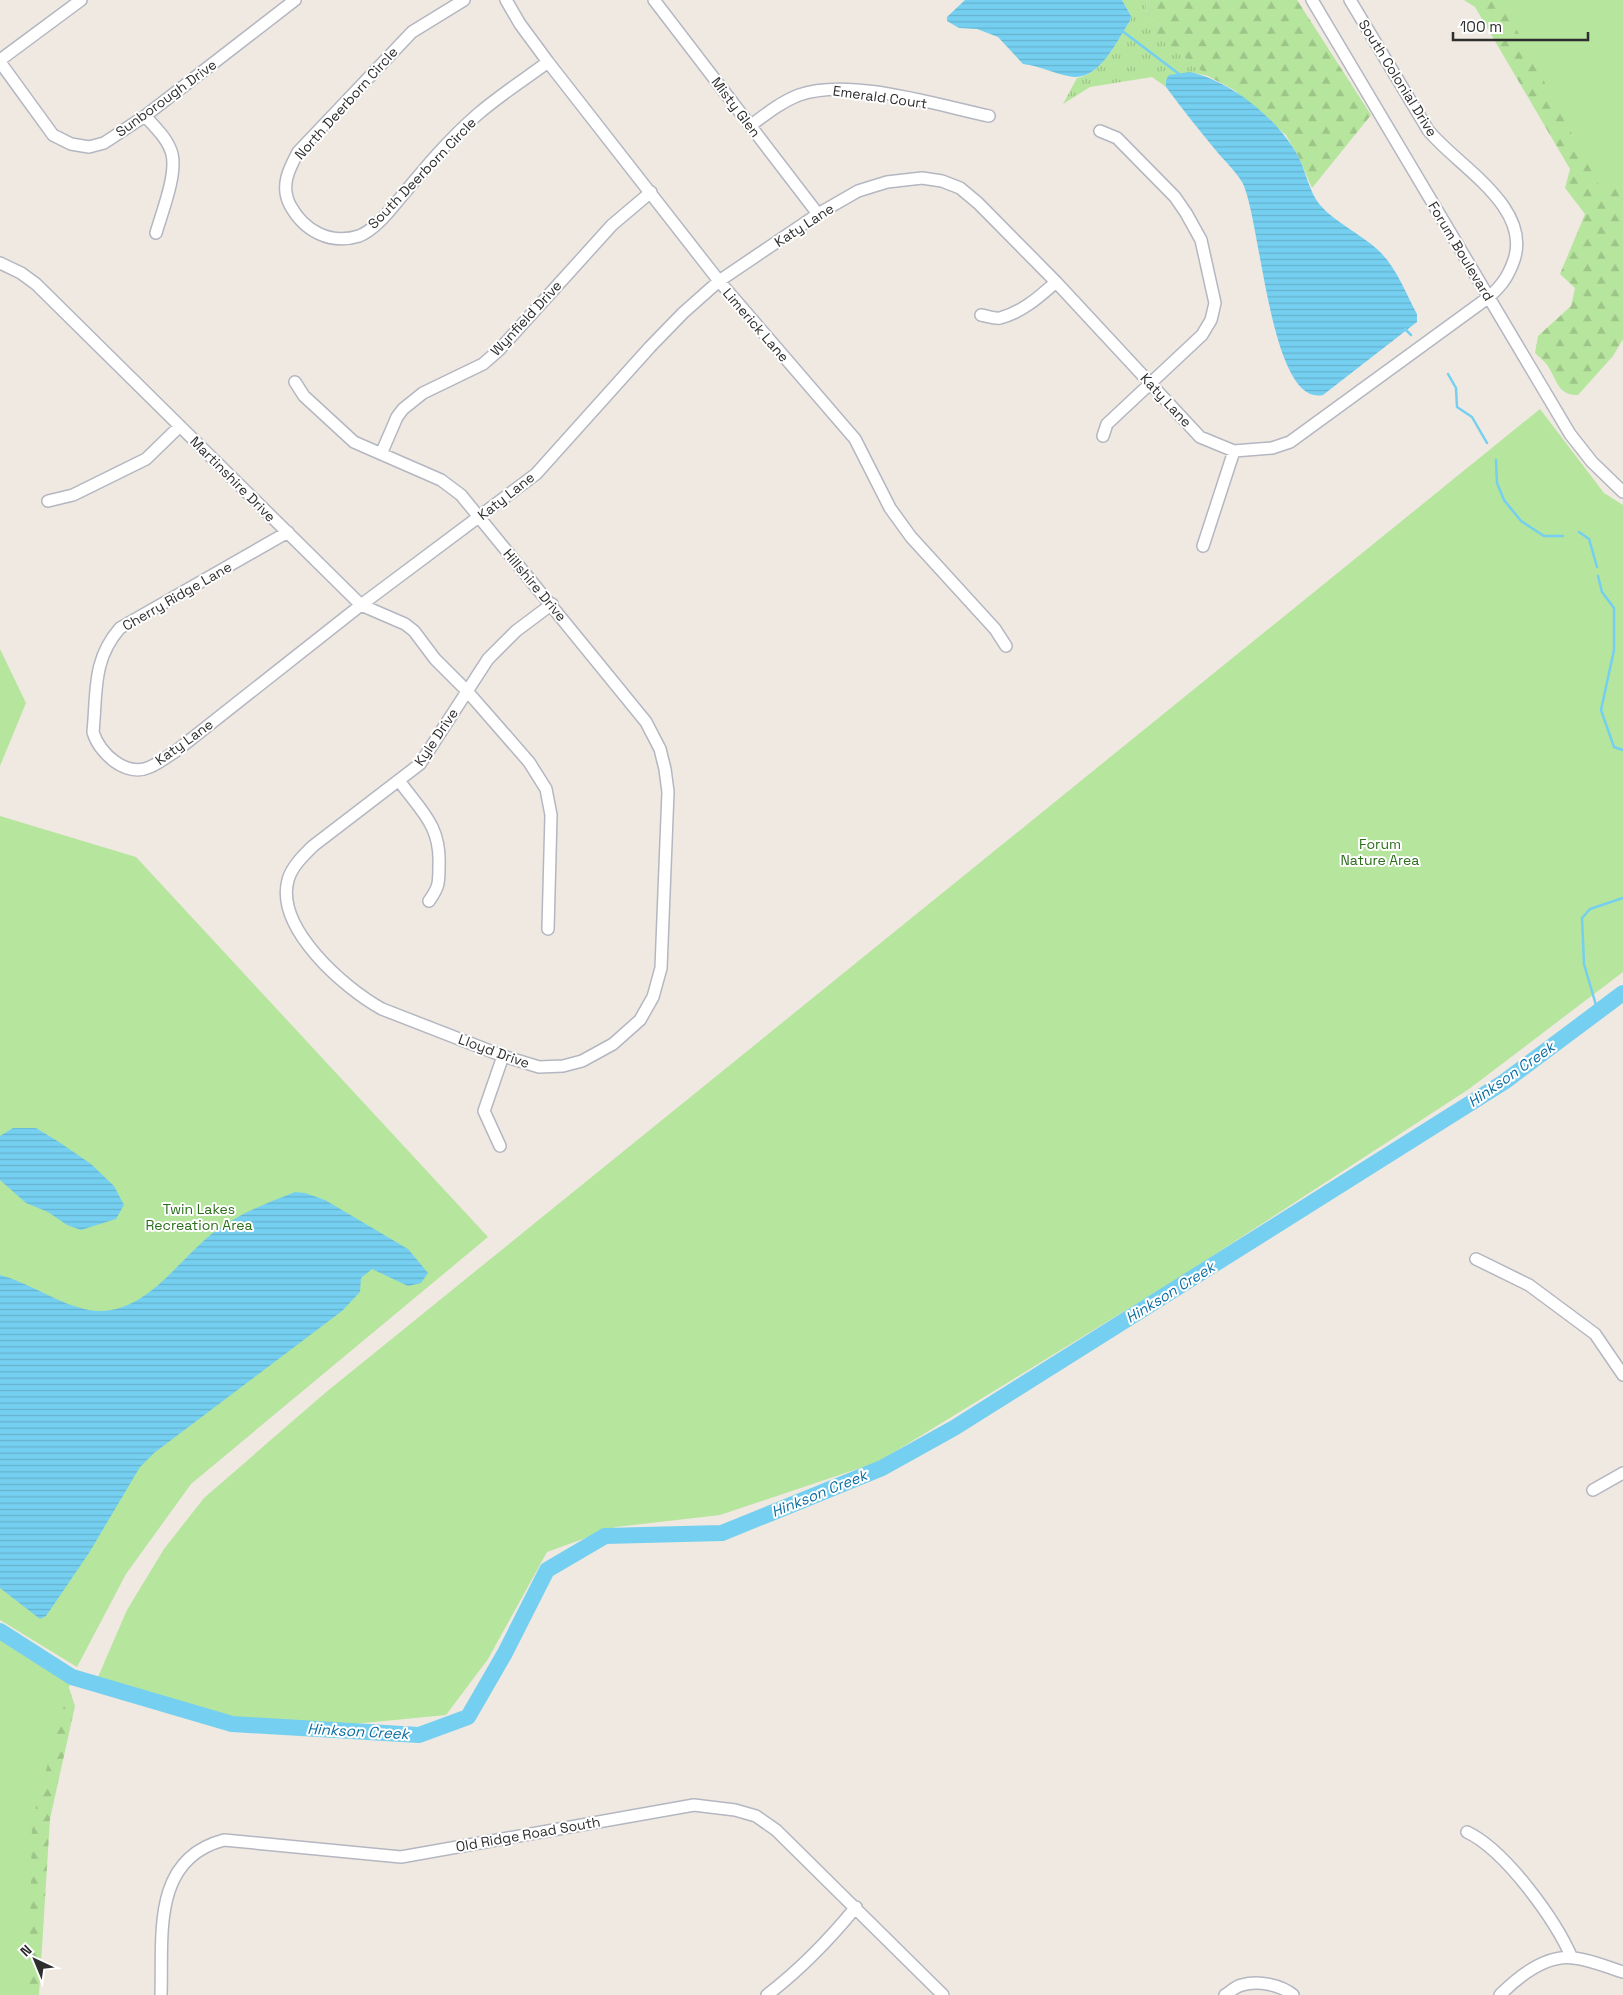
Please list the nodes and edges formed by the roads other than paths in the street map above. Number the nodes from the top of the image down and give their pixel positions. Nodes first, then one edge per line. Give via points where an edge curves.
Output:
1 (82, 0) edge
2 (295, 0) edge
3 (464, 0) edge
4 (506, 0) edge
5 (654, 0) edge
6 (1312, 0) edge
7 (1350, 0) edge
8 (0, 61) edge
9 (548, 62) junction
10 (145, 116) junction
11 (989, 116) dead end
12 (750, 126) junction
13 (1100, 131) dead end
14 (651, 192) junction
15 (818, 214) junction
16 (311, 230) joint
17 (156, 233) dead end
18 (0, 263) edge
19 (719, 281) junction
20 (1056, 282) junction
21 (1489, 297) junction
22 (981, 315) dead end
23 (295, 382) dead end
24 (1151, 384) junction
25 (180, 426) junction
26 (1102, 436) dead end
27 (1234, 451) junction
28 (381, 454) junction
29 (1623, 492) edge
30 (48, 501) dead end
31 (479, 517) junction
32 (288, 532) junction
33 (1203, 546) dead end
34 (552, 604) junction
35 (361, 605) junction
36 (1006, 646) dead end
37 (467, 691) junction
38 (660, 749) joint
39 (148, 768) joint
40 (400, 782) junction
41 (288, 880) joint
42 (428, 901) dead end
43 (548, 929) dead end
44 (502, 1056) junction
45 (500, 1146) dead end
46 (1476, 1259) dead end
47 (1623, 1375) edge
48 (1623, 1473) edge
49 (1593, 1490) dead end
50 (1467, 1832) dead end
51 (856, 1907) junction
52 (1572, 1958) junction
53 (1623, 1972) edge
54 (161, 1995) edge
55 (767, 1995) edge
56 (943, 1995) edge
57 (1224, 1995) edge
58 (1293, 1995) edge
59 (1500, 1995) edge

1 - 8 street
2 - 10 street, Sunborough Drive
3 - 16 street, North Deerborn Circle via 412,32 298,152 288,171 285,186 297,218
4 - 9 street, Limerick Lane
5 - 12 street, Misty Glen
6 - 21 street, Forum Boulevard
7 - 21 street, South Colonial Drive via 1428,130 1488,188 1512,219 1516,236 1515,255 1507,279
8 - 10 street, Sunborough Drive via 53,135 71,144 89,147 104,143
9 - 14 street, Limerick Lane
9 - 16 street, South Deerborn Circle via 479,113 366,232 341,239 327,238
10 - 17 street via 164,138 172,154 173,171
11 - 12 street, Emerald Court via 888,95 832,88 788,100
12 - 15 street, Misty Glen
13 - 24 street via 1117,138 1175,197 1186,213 1201,240 1214,303 1211,320 1202,335
14 - 19 street, Limerick Lane
14 - 28 street, Wynfield Drive via 612,225 483,364 423,393 403,408
15 - 19 street, Katy Lane
15 - 20 street, Katy Lane via 858,191 887,182 908,178 942,181 960,188 978,203
18 - 25 street, Martinshire Drive via 36,284
19 - 31 street, Katy Lane via 682,313 536,474
19 - 36 street, Limerick Lane via 855,439 895,516 911,538 996,629
20 - 22 street via 1021,309 999,318
20 - 24 street, Katy Lane
21 - 27 street, Katy Lane via 1290,442 1272,448
21 - 29 street, Forum Boulevard via 1570,434 1592,462
23 - 28 street, Hillshire Drive via 304,396 338,430 354,442
24 - 26 street via 1107,424
24 - 27 street, Katy Lane via 1200,437
25 - 30 street via 146,459 73,495
25 - 32 street, Martinshire Drive
27 - 33 street
28 - 31 street, Hillshire Drive via 441,480 461,495
31 - 34 street, Hillshire Drive
31 - 35 street, Katy Lane
32 - 35 street, Martinshire Drive
32 - 39 street, Cherry Ridge Lane via 120,628 108,642 100,660 96,742 106,755 120,764 131,769
34 - 37 street, Kyle Drive via 500,646
34 - 38 street, Hillshire Drive via 646,722
35 - 37 street, Martinshire Drive via 414,631 434,659
35 - 39 street, Katy Lane via 176,751
37 - 40 street, Kyle Drive via 420,764
37 - 43 street, Martinshire Drive via 529,762 546,789 551,815
38 - 44 street, Lloyd Drive via 668,792 661,968 653,997 640,1020 613,1044 582,1061 539,1067
40 - 41 street, Kyle Drive via 313,846 299,860
40 - 42 street via 437,836 440,852 438,888
41 - 44 street, Lloyd Drive via 287,907 294,927 349,987 382,1009
44 - 45 street via 484,1111
46 - 47 street via 1529,1285 1595,1334
48 - 49 street
50 - 52 street via 1480,1839 1511,1868 1565,1940
51 - 54 street, Old Ridge Road South via 776,1830 756,1816 694,1805 400,1857 224,1840 194,1853 180,1866 169,1887 164,1910
51 - 55 street via 826,1943
51 - 56 street, Old Ridge Road South
52 - 53 street
52 - 59 street via 1535,1968
57 - 58 street via 1242,1984 1272,1985

